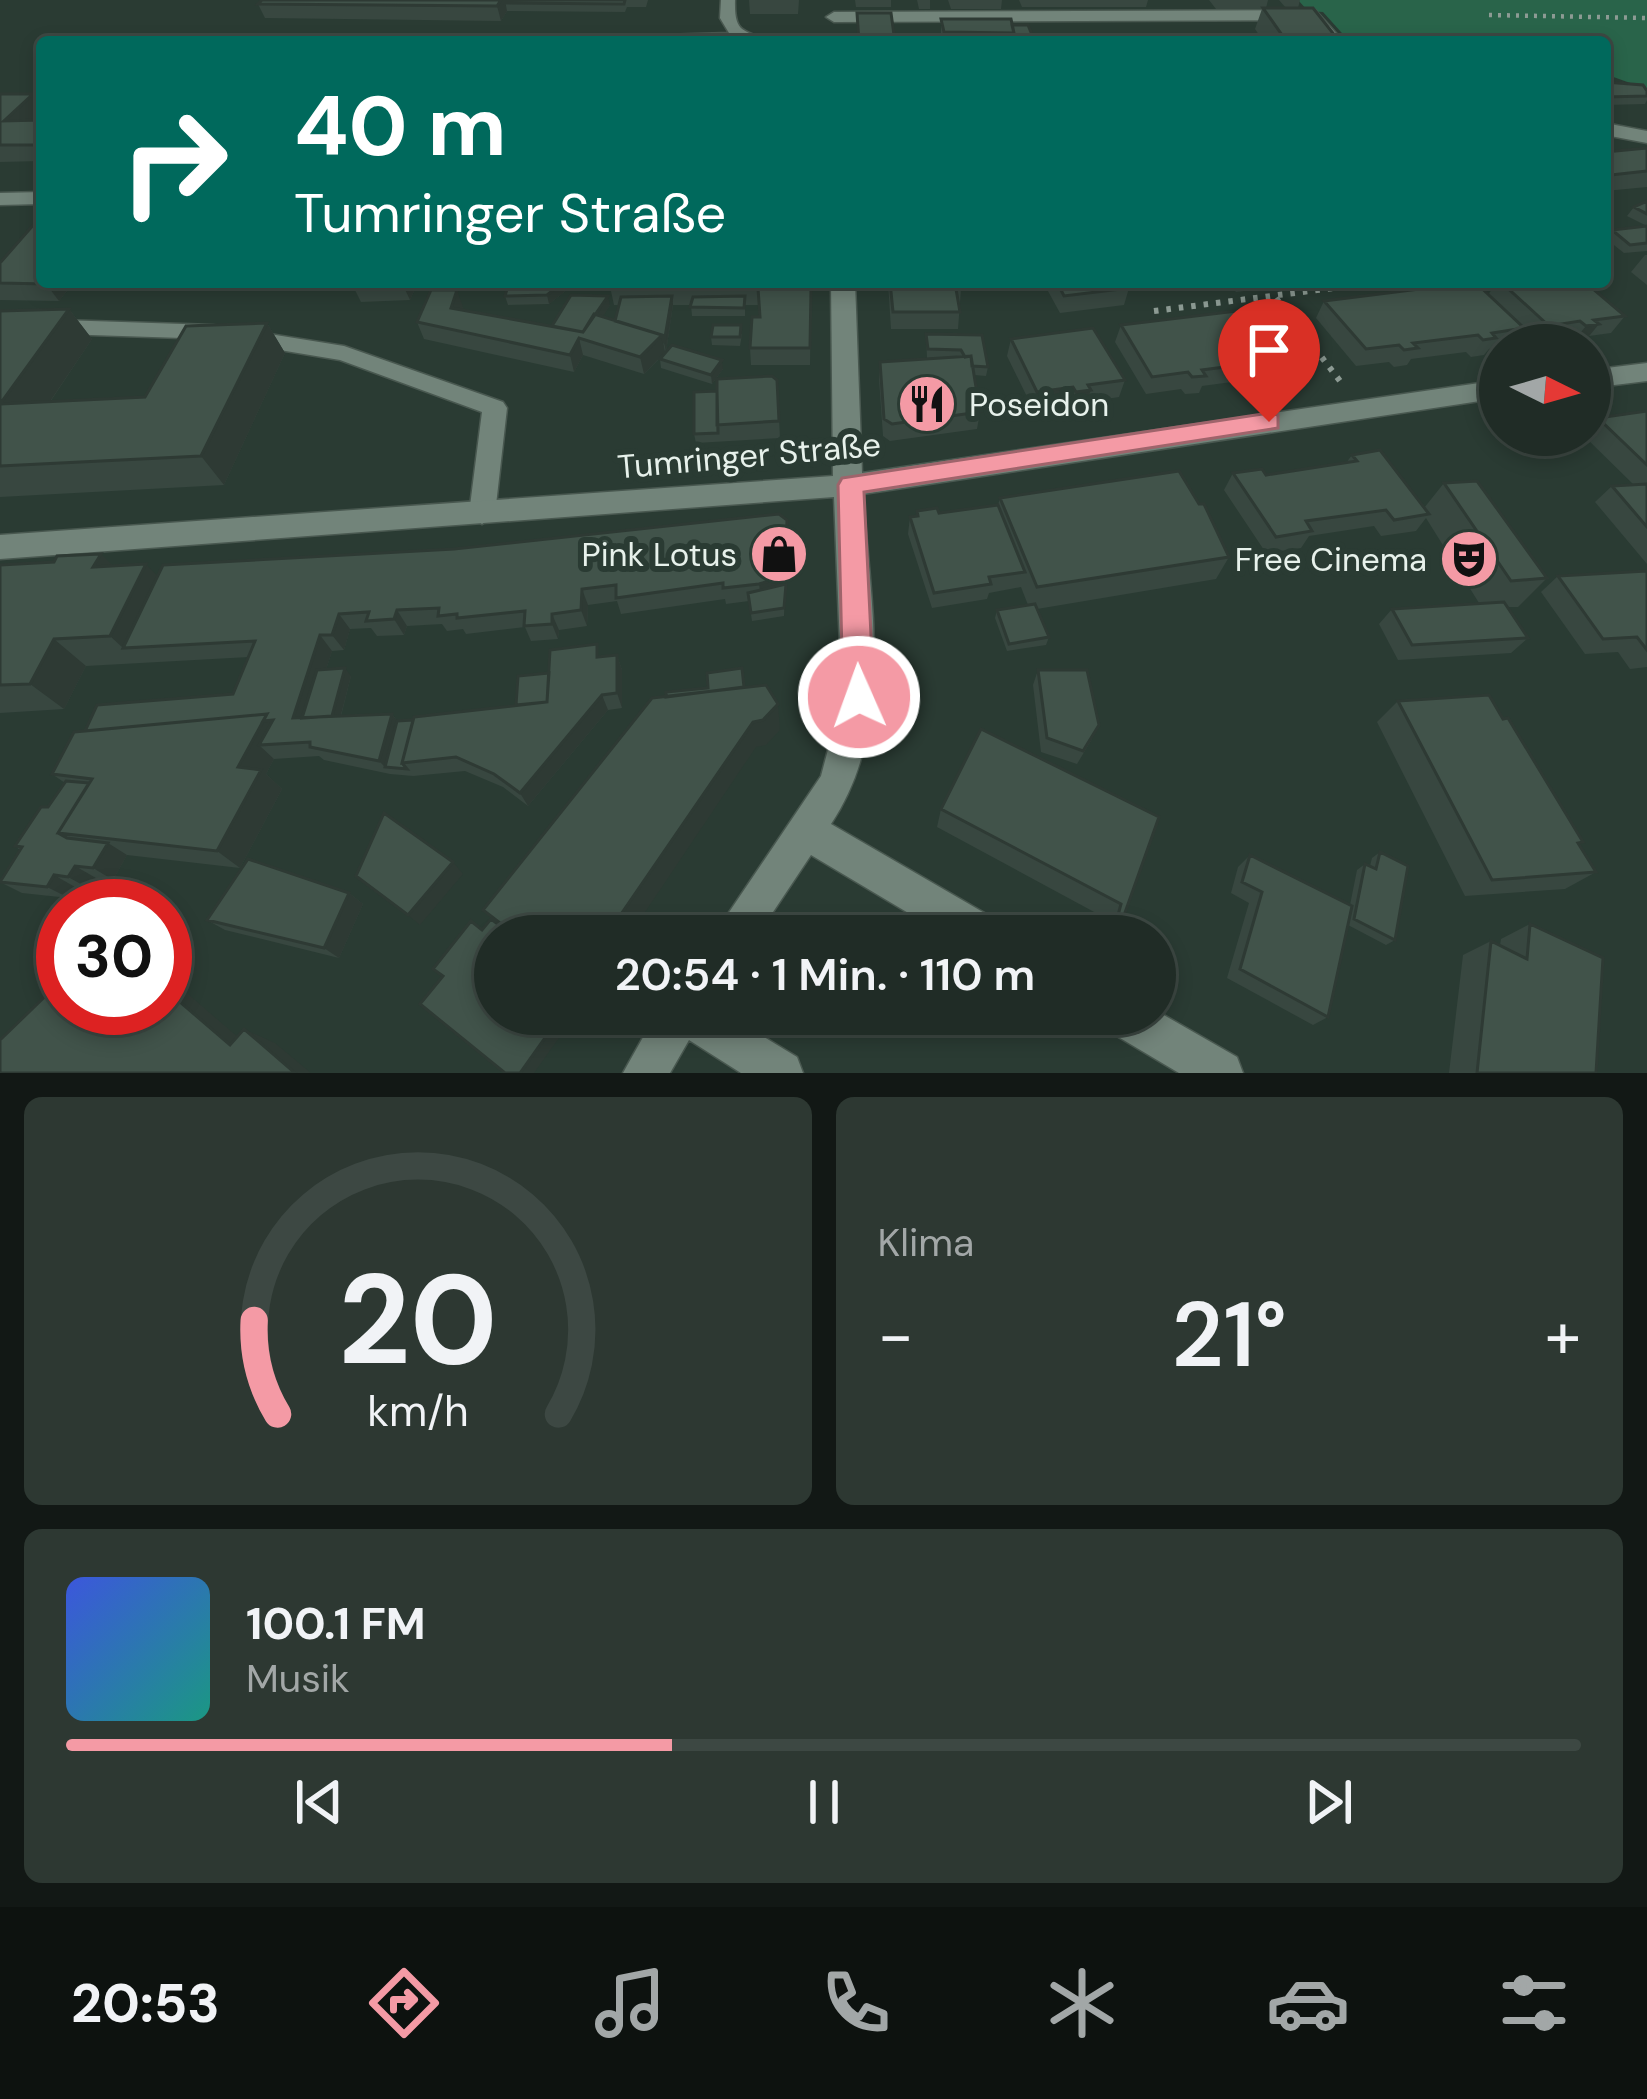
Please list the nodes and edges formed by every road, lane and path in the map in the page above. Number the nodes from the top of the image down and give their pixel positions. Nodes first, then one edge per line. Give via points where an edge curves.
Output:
1 (728, 0) edge
2 (834, 9) edge
3 (1490, 15) dead end
4 (1647, 19) edge
5 (736, 34) junction
6 (725, 36) edge
7 (742, 36) edge
8 (1331, 36) edge
9 (1611, 130) edge
10 (1647, 136) edge
11 (36, 198) edge
12 (0, 199) edge
13 (843, 288) edge
14 (1338, 288) edge
15 (1275, 297) junction
16 (1154, 311) dead end
17 (0, 325) edge
18 (1647, 372) edge
19 (1611, 376) edge
20 (1479, 391) edge
21 (1360, 408) junction
22 (851, 485) junction
23 (482, 514) junction
24 (0, 547) edge
25 (804, 830) junction
26 (747, 915) edge
27 (950, 915) edge
28 (670, 1035) edge
29 (719, 1035) edge
30 (1156, 1035) edge
31 (645, 1073) edge
32 (782, 1073) edge
33 (1221, 1073) edge

1 - 5 lane
2 - 8 street via 1315,15
3 - 4 path
5 - 6 lane
5 - 7 lane
9 - 10 street
11 - 12 street
13 - 22 street
14 - 15 path
15 - 16 path
15 - 21 path
17 - 23 lane via 279,342 344,353 495,408
18 - 19 street
20 - 21 street, Tumringer Straße
21 - 22 street, Tumringer Straße
22 - 23 street, Tumringer Straße
22 - 25 street via 859,697 837,783
23 - 24 street, Tumringer Straße
25 - 26 street
25 - 27 street
28 - 31 street
29 - 32 street
30 - 33 street

